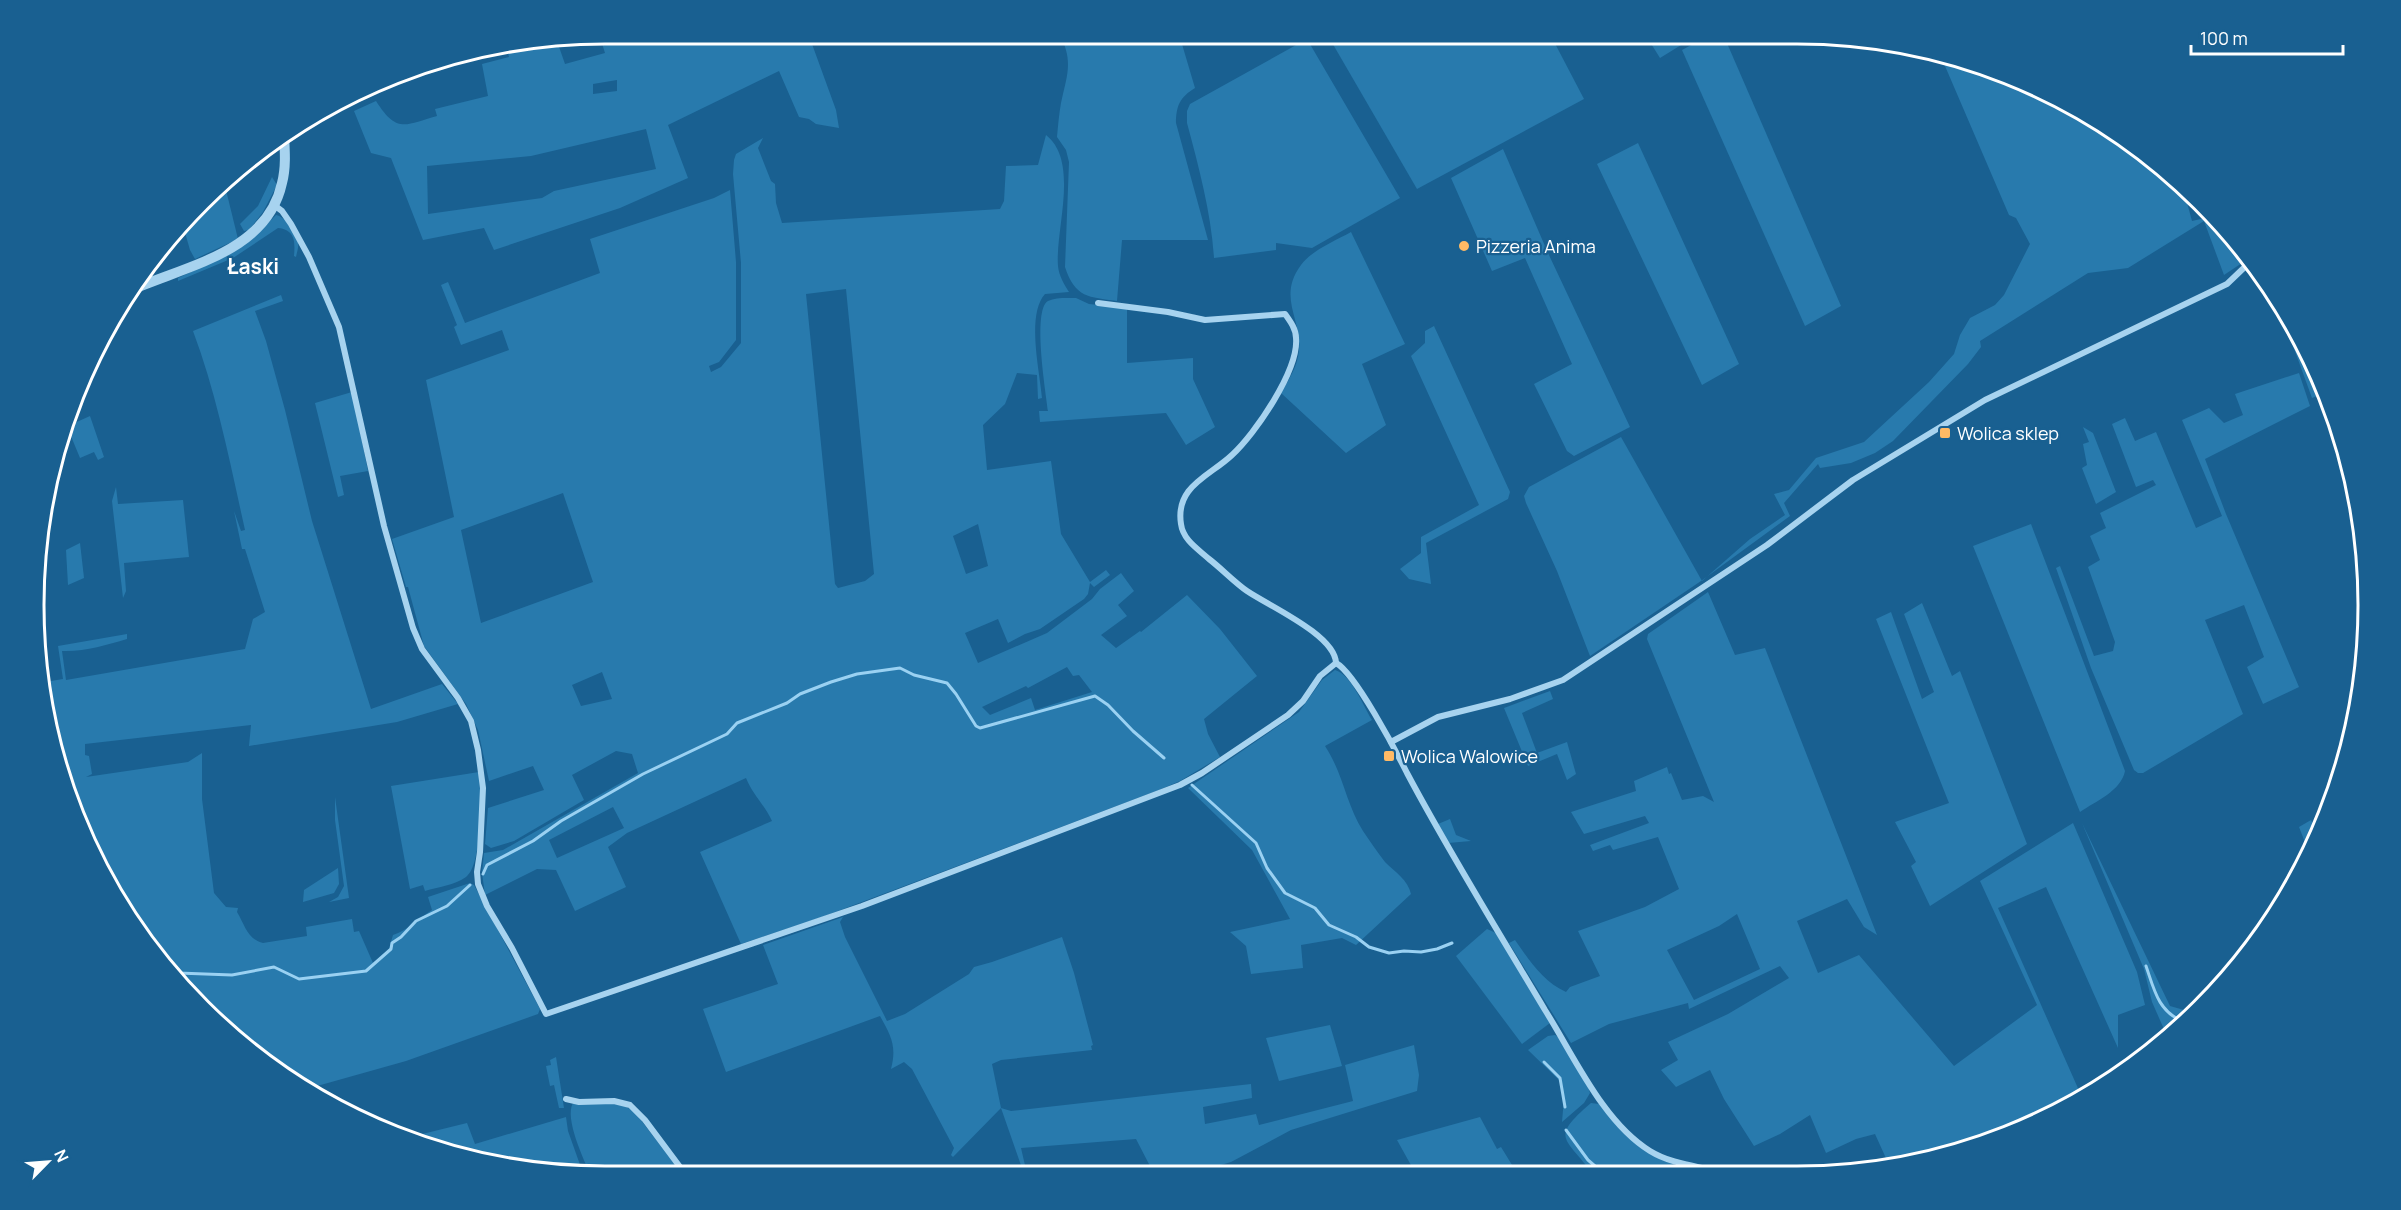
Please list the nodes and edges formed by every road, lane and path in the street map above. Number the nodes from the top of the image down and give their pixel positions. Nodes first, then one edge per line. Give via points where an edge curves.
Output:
1 (284, 144) edge
2 (274, 205) junction
3 (2244, 267) edge
4 (144, 285) edge
5 (1098, 303) dead end
6 (1336, 663) junction
7 (1391, 742) junction
8 (566, 1099) dead end
9 (679, 1166) edge
10 (1690, 1166) edge

1 - 2 street via 282,183
2 - 4 street via 245,239 230,249
2 - 6 street via 282,211 304,249 339,327 384,526 413,628 422,649 471,721 483,788 478,884 546,1014 810,925 1180,785 1288,715
3 - 7 street via 2227,284 1985,400 1943,425 1853,480 1767,545 1563,680 1510,699 1438,717
5 - 6 street via 1205,320 1285,314 1296,338 1295,360 1256,428 1231,456 1188,490 1181,524 1187,540 1246,590 1316,634 1334,652
6 - 7 street via 1347,673
7 - 10 street via 1473,891 1596,1094 1629,1135 1651,1152
8 - 9 street via 630,1105

